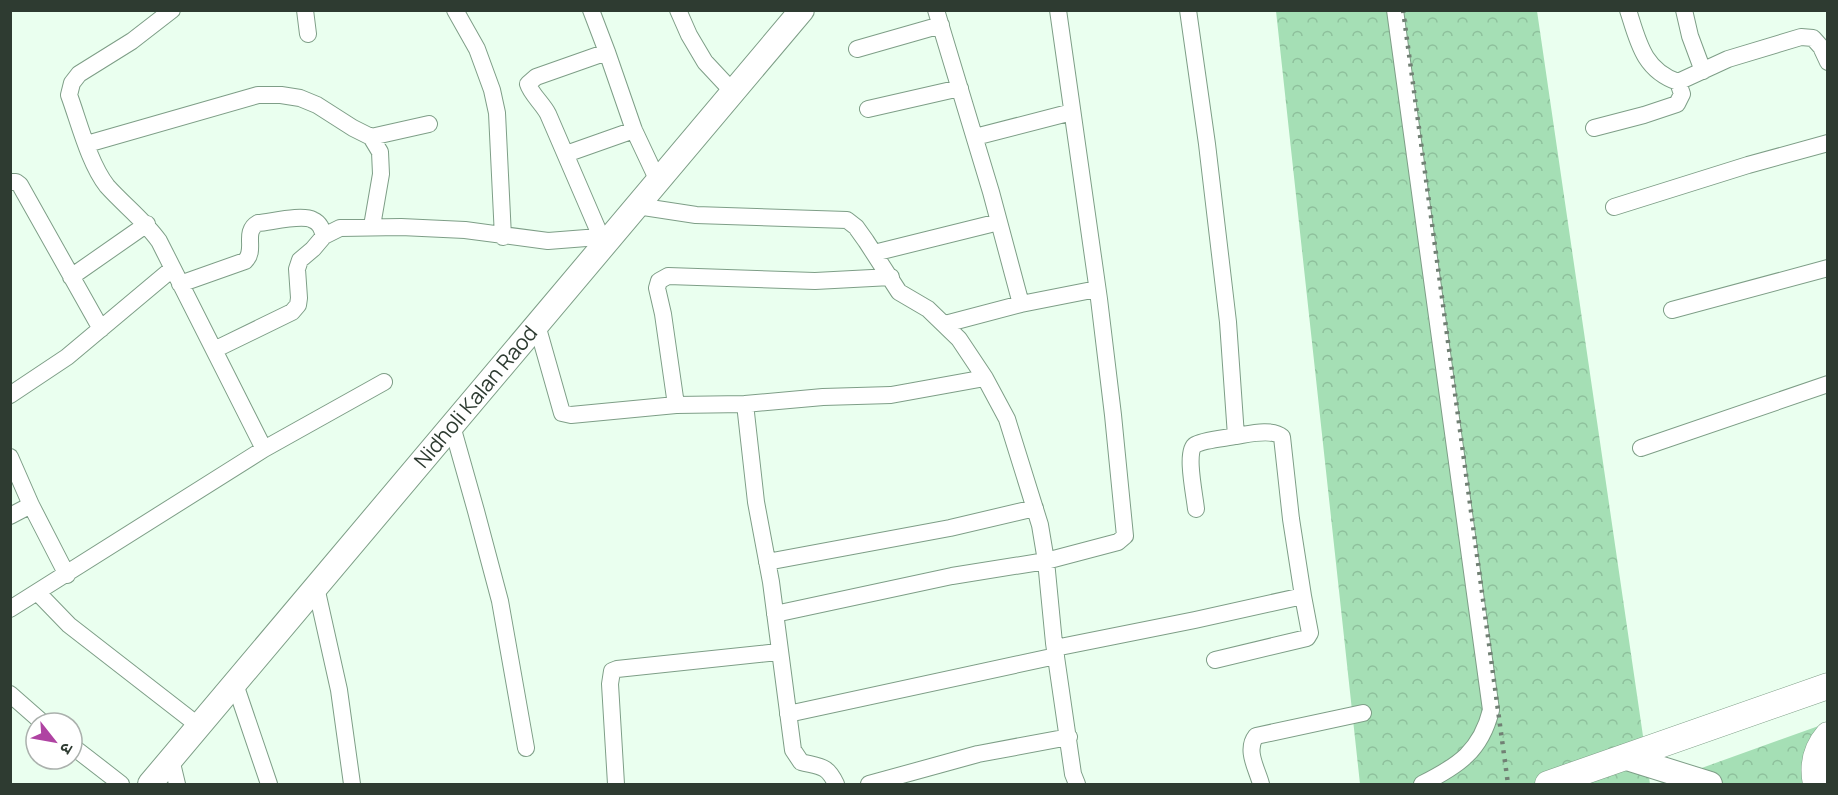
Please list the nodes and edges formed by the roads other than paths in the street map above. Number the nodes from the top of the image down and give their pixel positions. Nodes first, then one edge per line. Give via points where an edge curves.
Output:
1 (172, 10) edge
2 (305, 10) edge
3 (455, 10) edge
4 (591, 10) edge
5 (678, 10) edge
6 (802, 10) edge
7 (1058, 10) edge
8 (1188, 10) edge
9 (1395, 10) edge
10 (1628, 10) edge
11 (1684, 10) edge
12 (938, 18) edge
13 (308, 34) dead end
14 (857, 49) dead end
15 (608, 52) junction
16 (1827, 62) edge
17 (1703, 71) junction
18 (1678, 82) junction
19 (960, 88) junction
20 (733, 92) junction
21 (868, 109) dead end
22 (1072, 112) junction
23 (429, 124) dead end
24 (1594, 128) dead end
25 (634, 130) junction
26 (371, 137) junction
27 (975, 137) junction
28 (1827, 143) edge
29 (87, 144) junction
30 (566, 153) junction
31 (658, 181) junction
32 (10, 182) edge
33 (637, 206) junction
34 (1614, 207) dead end
35 (999, 222) junction
36 (147, 224) junction
37 (372, 226) junction
38 (324, 236) junction
39 (606, 236) junction
40 (503, 237) junction
41 (874, 252) junction
42 (1827, 268) edge
43 (172, 269) junction
44 (71, 277) junction
45 (891, 277) junction
46 (180, 284) junction
47 (1097, 289) junction
48 (1021, 304) junction
49 (1672, 310) dead end
50 (945, 324) junction
51 (537, 325) junction
52 (101, 329) junction
53 (213, 350) junction
54 (985, 378) junction
55 (384, 382) dead end
56 (1827, 384) edge
57 (10, 395) edge
58 (745, 404) junction
59 (676, 405) junction
60 (452, 426) junction
61 (1236, 436) junction
62 (1641, 448) dead end
63 (264, 449) junction
64 (10, 458) edge
65 (31, 505) junction
66 (1035, 508) junction
67 (1196, 509) dead end
68 (10, 516) edge
69 (1046, 561) junction
70 (767, 562) junction
71 (67, 575) junction
72 (316, 587) junction
73 (38, 593) junction
74 (1303, 596) junction
75 (10, 609) edge
76 (775, 614) junction
77 (778, 652) junction
78 (1056, 652) junction
79 (1215, 660) dead end
80 (235, 684) junction
81 (1827, 686) edge
82 (10, 694) edge
83 (29, 711) edge
84 (1363, 713) dead end
85 (788, 714) junction
86 (199, 726) junction
87 (1827, 735) edge
88 (1069, 737) junction
89 (526, 748) dead end
90 (84, 755) edge
91 (1624, 757) junction
92 (171, 759) junction
93 (122, 784) edge
94 (150, 784) edge
95 (177, 784) edge
96 (269, 784) edge
97 (352, 784) edge
98 (616, 784) edge
99 (836, 784) edge
100 (869, 784) edge
101 (1077, 784) edge
102 (1262, 784) edge
103 (1422, 784) edge
104 (1548, 784) edge
105 (1710, 784) edge
106 (1816, 784) edge

1 - 29 street via 72,83 69,94
2 - 13 street
3 - 40 street via 477,49 497,113
4 - 15 street
5 - 20 street via 705,62
6 - 20 street, Nidholi Kalan Raod
7 - 22 street
8 - 61 street via 1208,144
9 - 103 street via 1491,710 1487,727 1465,759
10 - 18 street via 1642,54 1659,72
11 - 17 street
12 - 14 street
12 - 19 street
15 - 25 street
15 - 30 street via 536,77 528,84 544,106
16 - 17 street via 1814,38 1801,37 1728,59
17 - 18 street
18 - 24 street via 1682,94 1677,104
19 - 21 street
19 - 27 street
20 - 31 street, Nidholi Kalan Raod
22 - 27 street
22 - 47 street
23 - 26 street
25 - 30 street
25 - 31 street
26 - 29 street via 300,98 258,95
26 - 37 street via 380,152 381,174
27 - 35 street
28 - 34 street
29 - 36 street via 107,186
30 - 39 street
31 - 33 street, Nidholi Kalan Raod
32 - 44 street via 20,185
33 - 39 street, Nidholi Kalan Raod
33 - 41 street via 696,215 847,220
35 - 41 street
35 - 48 street
36 - 43 street
36 - 44 street
37 - 38 street via 340,228
37 - 40 street
38 - 46 street via 321,226 305,217 258,223 249,233 250,252 245,261
38 - 53 street via 300,260 299,298 292,312
39 - 40 street via 548,241
39 - 51 street, Nidholi Kalan Raod
41 - 45 street
42 - 49 street
43 - 46 street
43 - 52 street
44 - 52 street
45 - 50 street via 899,292
45 - 59 street via 815,281 663,278 657,288
46 - 53 street
47 - 48 street
47 - 69 street via 1126,533 1118,542
48 - 50 street
50 - 54 street
51 - 59 street via 562,413
51 - 60 street, Nidholi Kalan Raod
52 - 57 street
53 - 63 street
54 - 58 street via 891,395
54 - 66 street via 1007,418
55 - 63 street
56 - 62 street
58 - 59 street
58 - 70 street
60 - 72 street, Nidholi Kalan Raod
60 - 89 street via 500,601
61 - 67 street via 1197,444 1191,449
61 - 74 street via 1270,432 1282,437
63 - 71 street
64 - 65 street
65 - 68 street
65 - 71 street
66 - 69 street
66 - 70 street
69 - 76 street via 952,576
69 - 78 street
70 - 76 street
71 - 73 street
72 - 80 street, Nidholi Kalan Raod
72 - 97 street via 339,690
73 - 75 street
73 - 86 street via 69,625
74 - 78 street
74 - 79 street via 1310,633 1307,638
76 - 77 street
77 - 85 street
77 - 98 street via 612,671
78 - 85 street
78 - 88 street
80 - 86 street, Nidholi Kalan Raod
80 - 96 street
81 - 91 main road
82 - 83 street
84 - 102 street via 1256,736 1250,749
85 - 99 street via 797,758 823,766
86 - 92 street, Nidholi Kalan Raod
87 - 106 main road via 1814,758
88 - 100 street via 978,754
88 - 101 street
90 - 93 street
91 - 104 main road
91 - 105 street
92 - 94 street, Nidholi Kalan Raod
92 - 95 street

